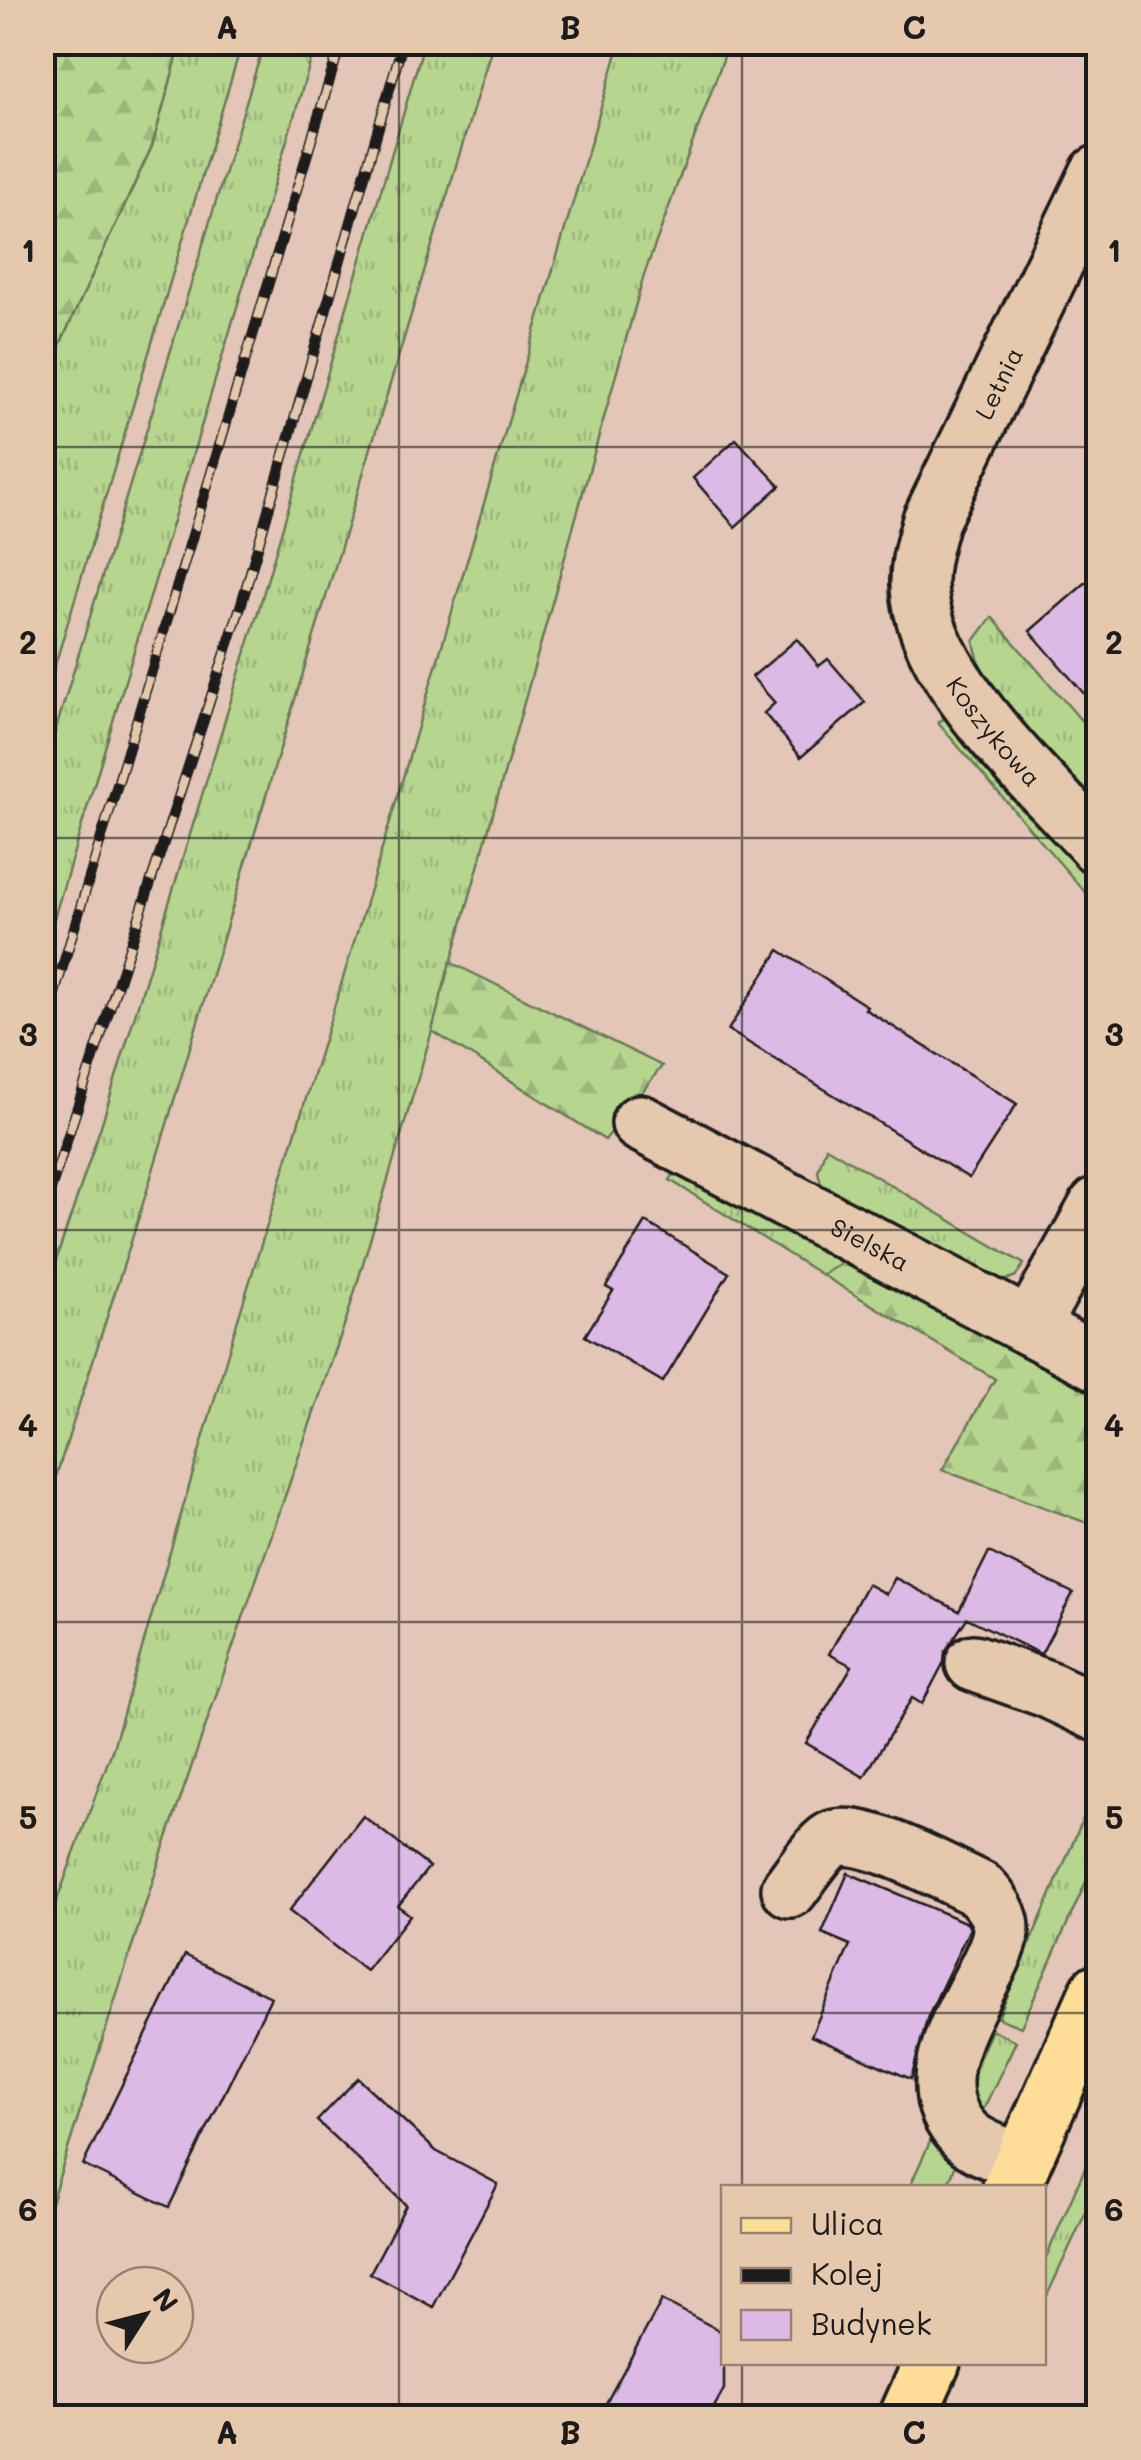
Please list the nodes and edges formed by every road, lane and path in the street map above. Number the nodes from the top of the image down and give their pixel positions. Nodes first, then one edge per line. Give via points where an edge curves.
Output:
1 (1098, 174) edge
2 (920, 597) joint
3 (1098, 846) edge
4 (640, 1124) dead end
5 (1098, 1205) edge
6 (1030, 1328) junction
7 (1098, 1362) edge
8 (974, 1663) dead end
9 (1098, 1713) edge
10 (790, 1889) dead end
11 (1098, 1992) edge
12 (1016, 2175) edge
13 (931, 2365) edge
14 (908, 2418) edge

1 - 2 street, Letnia via 931,520 920,561
2 - 3 street, Koszykowa via 930,634 976,711
4 - 6 street, Sielska
5 - 6 street
6 - 7 street, Sielska
8 - 9 street
10 - 12 street via 830,1840 847,1837 876,1843 989,1900 1000,1920 1000,1943 945,2060 946,2100 966,2136
11 - 12 main road
13 - 14 main road

